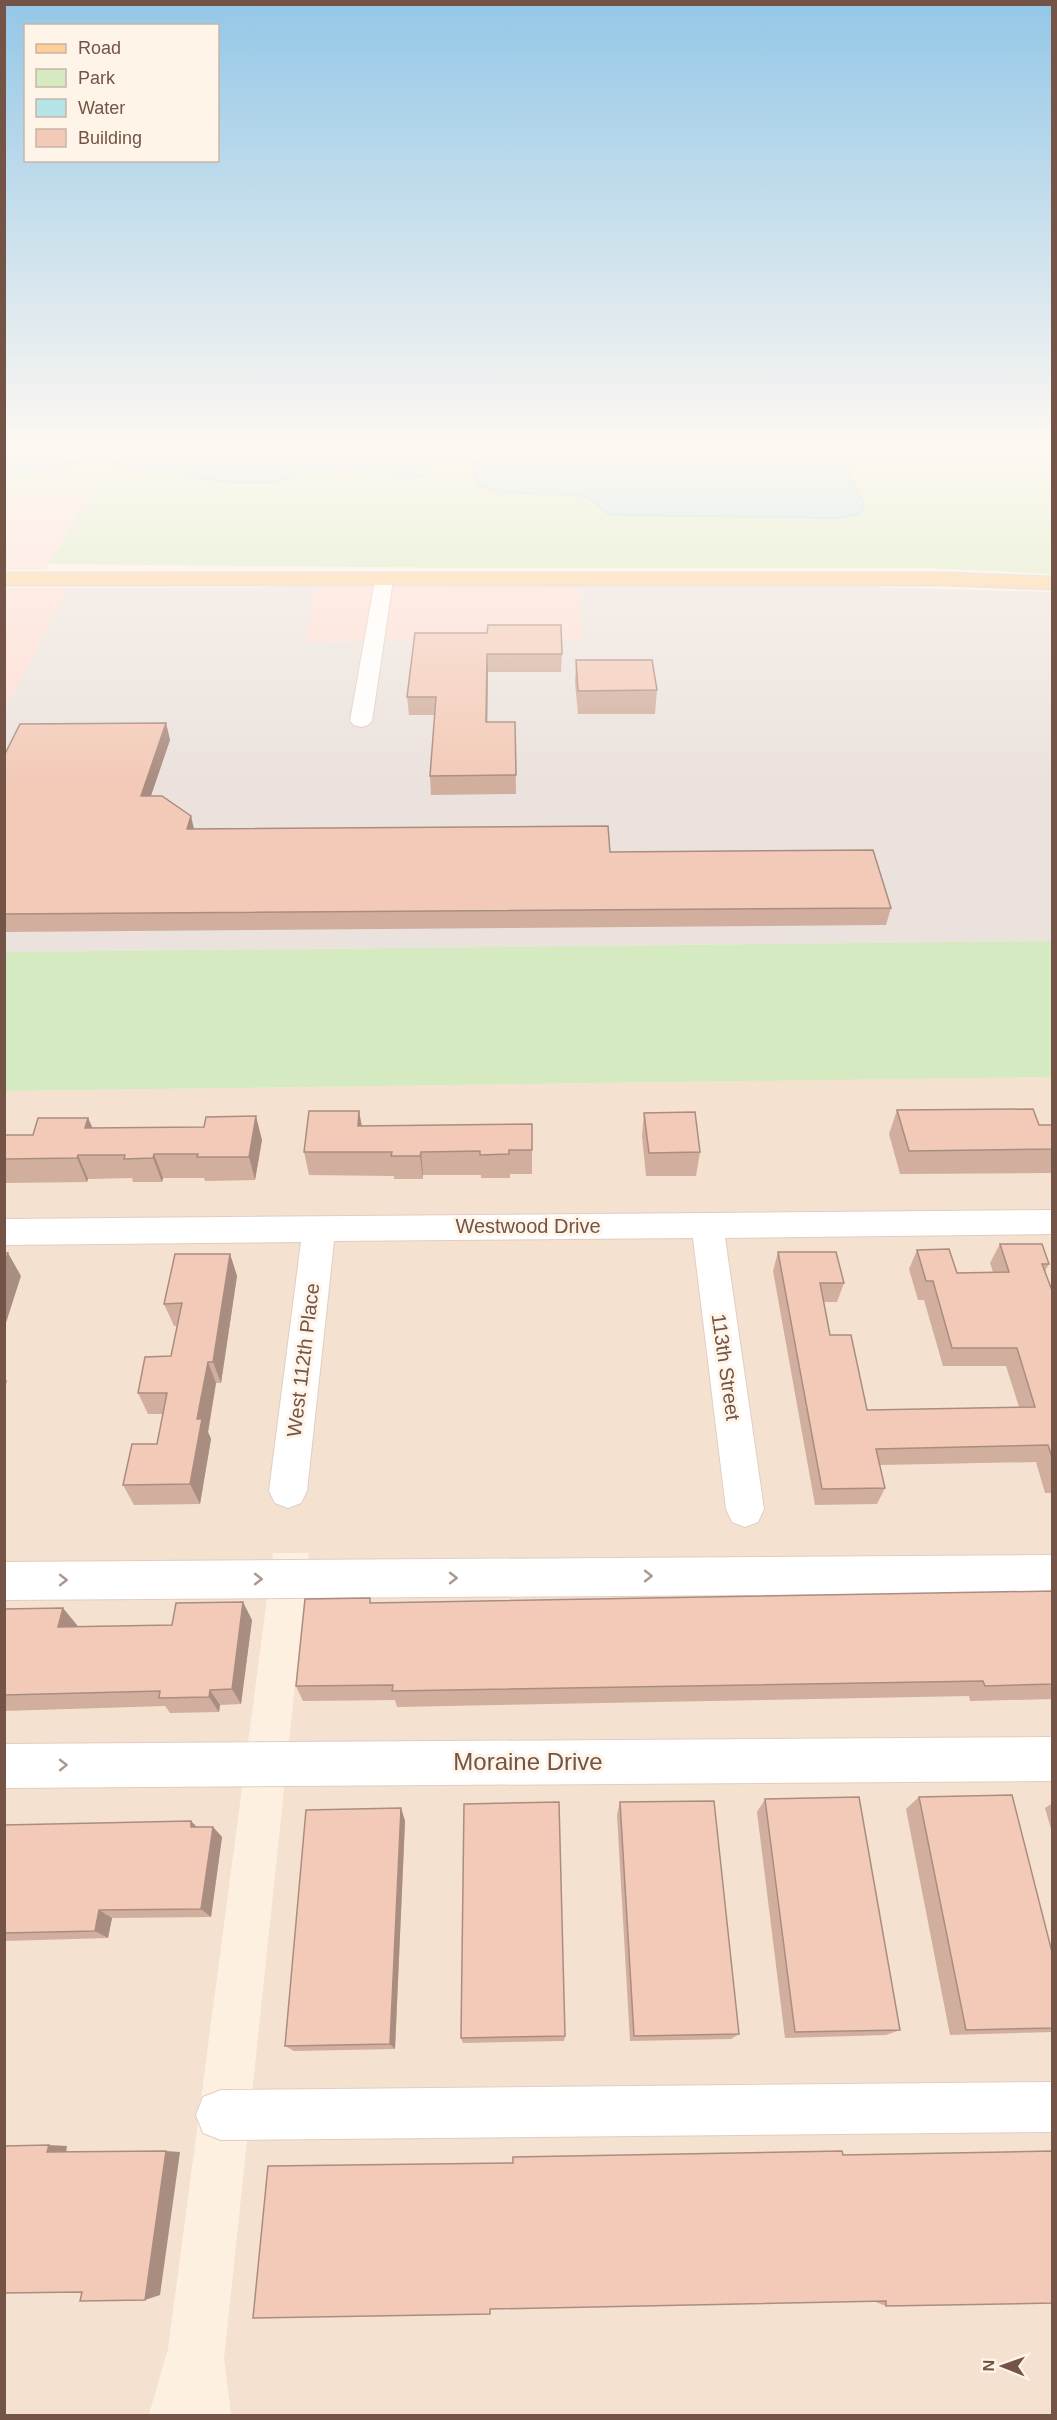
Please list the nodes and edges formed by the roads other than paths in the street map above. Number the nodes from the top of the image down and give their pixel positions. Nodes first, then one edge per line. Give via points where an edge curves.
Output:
1 (4, 579) edge
2 (384, 580) junction
3 (1053, 583) edge
4 (361, 722) dead end
5 (1053, 1222) edge
6 (707, 1225) junction
7 (319, 1228) junction
8 (4, 1232) edge
9 (288, 1491) dead end
10 (745, 1509) dead end
11 (1053, 1574) edge
12 (4, 1581) edge
13 (1053, 1759) edge
14 (4, 1766) edge
15 (1053, 2107) edge
16 (221, 2115) dead end

1 - 2 main road
2 - 3 main road via 945,579
2 - 4 street
5 - 6 street, Westwood Drive
6 - 7 street, Westwood Drive
6 - 10 street, 113th Street
7 - 8 street, Westwood Drive
7 - 9 street, West 112th Place
12 -> 11 street
14 -> 13 street, Moraine Drive
15 - 16 street

